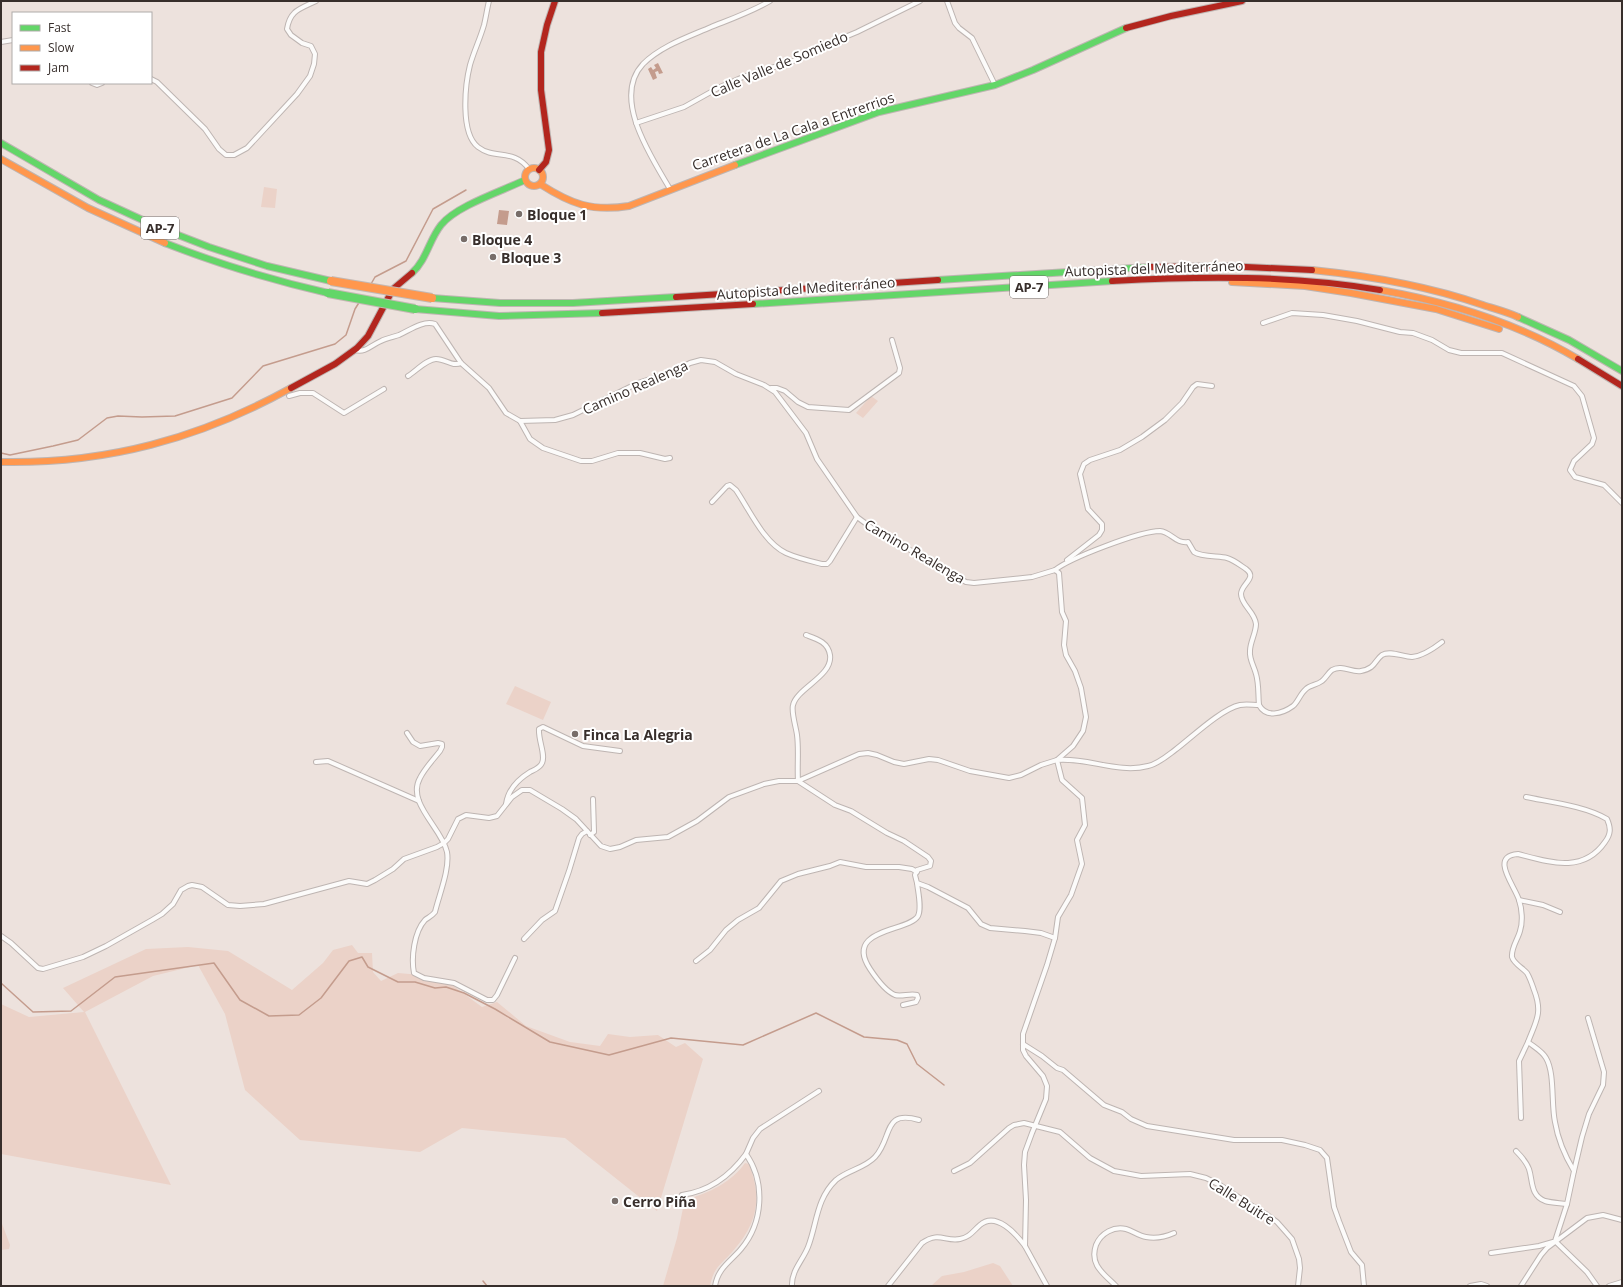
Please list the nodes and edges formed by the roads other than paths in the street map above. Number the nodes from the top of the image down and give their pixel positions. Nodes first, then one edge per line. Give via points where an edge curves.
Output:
1 (316, 1) edge
2 (489, 1) edge
3 (555, 1) edge
4 (770, 1) edge
5 (920, 1) edge
6 (947, 1) edge
7 (1242, 1) edge
8 (12, 40) edge
9 (1, 42) edge
10 (152, 80) edge
11 (995, 85) junction
12 (636, 123) junction
13 (1, 143) edge
14 (1, 159) edge
15 (529, 169) junction
16 (539, 170) junction
17 (525, 180) junction
18 (540, 184) junction
19 (670, 189) junction
20 (1263, 322) dead end
21 (892, 340) dead end
22 (355, 350) junction
23 (461, 363) junction
24 (1622, 371) edge
25 (408, 376) dead end
26 (1212, 386) dead end
27 (1622, 386) edge
28 (771, 388) junction
29 (384, 389) dead end
30 (288, 396) dead end
31 (520, 421) junction
32 (670, 458) dead end
33 (1, 462) edge
34 (712, 502) dead end
35 (1622, 503) edge
36 (857, 517) junction
37 (1062, 564) junction
38 (1055, 570) junction
39 (806, 635) dead end
40 (1442, 642) dead end
41 (1259, 705) junction
42 (407, 733) dead end
43 (620, 751) dead end
44 (1057, 760) junction
45 (316, 762) dead end
46 (798, 781) junction
47 (1526, 797) dead end
48 (593, 799) dead end
49 (419, 801) junction
50 (506, 804) junction
51 (587, 831) junction
52 (590, 835) junction
53 (444, 843) junction
54 (917, 872) junction
55 (917, 882) junction
56 (1519, 900) junction
57 (1560, 912) dead end
58 (1, 936) edge
59 (1055, 938) junction
60 (524, 939) dead end
61 (515, 958) dead end
62 (696, 961) dead end
63 (903, 1005) dead end
64 (1588, 1018) dead end
65 (1528, 1042) junction
66 (1023, 1044) junction
67 (819, 1091) dead end
68 (1521, 1118) dead end
69 (919, 1120) dead end
70 (1035, 1125) junction
71 (1516, 1151) dead end
72 (746, 1154) junction
73 (954, 1171) dead end
74 (1574, 1171) junction
75 (682, 1195) dead end
76 (1568, 1204) junction
77 (1622, 1220) edge
78 (1174, 1233) dead end
79 (1555, 1241) junction
80 (1025, 1246) junction
81 (1491, 1253) dead end
82 (1622, 1282) edge
83 (892, 1284) edge
84 (715, 1286) edge
85 (792, 1286) edge
86 (888, 1286) edge
87 (1047, 1286) edge
88 (1116, 1286) edge
89 (1298, 1286) edge
90 (1364, 1286) edge
91 (1470, 1286) edge
92 (1487, 1286) edge
93 (1521, 1286) edge
94 (1597, 1286) edge
95 (1610, 1286) edge

1 - 10 street via 291,15 287,29 302,43 311,46 315,54 310,76 298,94 248,148 234,155 226,154 219,149 194,117
2 - 15 street via 468,76 466,105 469,134 471,140 481,149 518,158
3 - 16 main road via 541,52 541,90 548,150 546,162
4 - 12 street via 666,47 648,59 637,71 631,89
5 - 12 street, Calle Valle de Somiedo via 796,60 742,77 684,107
6 - 11 street via 955,23 972,38
7 - 11 main road, Carretera de La Cala a Entrerrios via 1126,28
8 - 9 street
11 - 19 main road, Carretera de La Cala a Entrerrios via 879,112
12 - 19 street via 648,152
13 - 24 main road, Autopista del Mediterráneo / AP-7, bridge via 99,200 209,247 267,266 331,281 432,298 500,303 573,303 1164,266 1312,269 1388,279 1459,296 1562,336
14 - 27 main road, Autopista del Mediterráneo / AP-7, bridge via 95,212 203,258 268,279 415,309 499,316 576,315 1171,279 1284,279 1336,283 1395,292 1481,316 1574,357
15 - 16 main road
15 - 17 main road via 525,174
16 - 18 main road via 543,176
17 - 18 main road via 531,186
17 - 22 main road via 460,210 442,225 416,271 394,289 367,336
18 - 19 main road, Carretera de La Cala a Entrerrios via 568,201 600,209 629,206
20 - 35 street via 1292,313 1358,321 1413,333 1461,353 1502,353 1574,386 1582,396 1594,438 1592,444 1574,461 1570,470 1575,477 1604,485
21 - 28 street via 900,368 899,373 849,410 808,407 784,391
22 - 23 street via 365,351 383,340 431,323 438,327
22 - 33 main road via 335,364 235,416 163,442 131,451 70,460
23 - 25 street via 453,365 435,359
23 - 31 street via 489,388 506,414
26 - 37 street via 1197,384 1165,420 1142,437 1120,450 1084,464 1080,474 1088,509 1102,524 1102,530 1099,536
28 - 31 street, Camino Realenga via 736,374 715,362 701,360 638,383 568,416 551,420
28 - 36 street, Camino Realenga via 806,433 817,459
29 - 30 street via 344,413 313,393
31 - 32 street via 530,439 543,448 581,461 592,461 618,453 640,453
34 - 36 street via 726,486 730,485 774,546 785,553 822,564 830,561
36 - 38 street, Camino Realenga via 876,531 966,582 1032,577
37 - 38 street
37 - 41 street via 1150,532 1165,532 1178,541 1188,542 1198,554 1228,559 1248,570 1251,576 1243,586 1241,599 1256,624 1249,649 1258,681
38 - 44 street via 1059,573 1062,612 1066,621 1066,655 1081,688 1086,717 1083,731 1073,746
39 - 46 street via 822,641 829,649 831,659 827,668 797,697 793,705
40 - 41 street via 1424,654 1413,657 1389,653 1382,655 1369,669 1359,672 1347,668 1331,670 1322,681 1307,688 1293,706 1274,714 1266,713
41 - 44 street via 1240,705 1225,712 1150,766 1136,768 1070,759
42 - 49 street via 412,742 420,746 442,744 420,778 417,786
43 - 50 street via 583,746 543,727 539,730 538,737 543,762 540,767 513,786
44 - 46 street via 1009,778 970,771 938,760 929,759 904,764 868,753 859,754
44 - 59 street via 1062,780 1082,798 1086,825 1077,840 1082,864 1071,895 1058,917
45 - 49 street via 328,762
46 - 52 street via 764,784 729,797 697,821 668,837 644,839 610,849 601,846
46 - 54 street via 835,805 852,811 928,857 931,861 930,866
47 - 56 street via 1599,815 1606,819 1610,829 1598,851 1579,861 1559,864 1512,854 1504,862 1505,869
48 - 52 street via 594,832
49 - 53 street
50 - 51 street via 522,790 530,790 576,819
50 - 53 street via 497,816 489,818 466,815 458,819
51 - 52 street
51 - 60 street via 579,838 555,911 542,920
53 - 58 street via 404,859 393,869 367,884 349,881 264,904 228,905 202,887 188,886 181,890 173,904 152,920 83,957 43,969 38,968
53 - 61 street via 447,865 435,912 422,926 412,950 414,973 424,978 454,983 487,1000 492,1000
54 - 55 street
54 - 62 street via 898,867 866,867 840,862 798,874 781,881 759,908 732,925 710,950
55 - 59 street via 968,908 981,924 990,928 1025,930
55 - 63 street via 919,915 915,920 878,934 868,941 864,948 868,967 886,989 896,995 917,995 916,1002
56 - 57 street
56 - 65 street via 1522,917 1512,957 1530,979 1539,1006 1539,1013
59 - 66 street via 1023,1034
64 - 74 street via 1604,1072 1603,1085 1589,1114
65 - 68 street via 1519,1060
65 - 74 street via 1539,1050 1551,1068 1555,1125 1563,1152
66 - 70 street via 1026,1056 1043,1076 1047,1086 1046,1099
66 - 90 street via 1063,1070 1104,1105 1147,1126 1234,1140 1282,1140 1320,1150 1326,1158 1334,1207 1351,1252 1362,1265
67 - 72 street via 760,1129
69 - 85 street via 904,1117 893,1122 877,1156 841,1176 828,1189 818,1208 805,1254 792,1278
70 - 73 street, Calle Buitre via 1014,1125 970,1163
70 - 80 street via 1025,1152
70 - 89 street, Calle Buitre via 1060,1132 1090,1158 1114,1171 1141,1176 1190,1174 1220,1185 1277,1222 1292,1239 1299,1259
71 - 76 street via 1529,1169 1534,1193 1546,1201
72 - 75 street via 737,1167 721,1181 702,1190
72 - 84 street via 759,1184 757,1219 746,1242 722,1268
74 - 76 street
76 - 79 street
77 - 79 street via 1603,1215 1593,1216
78 - 88 street via 1155,1238 1120,1228 1102,1235 1095,1248 1095,1262 1102,1274
79 - 81 street
79 - 93 street via 1541,1255
79 - 94 street via 1587,1272
80 - 83 street via 1016,1234 1002,1224 984,1222 966,1237 927,1239
80 - 87 street
82 - 95 street
83 - 86 street
91 - 92 street

